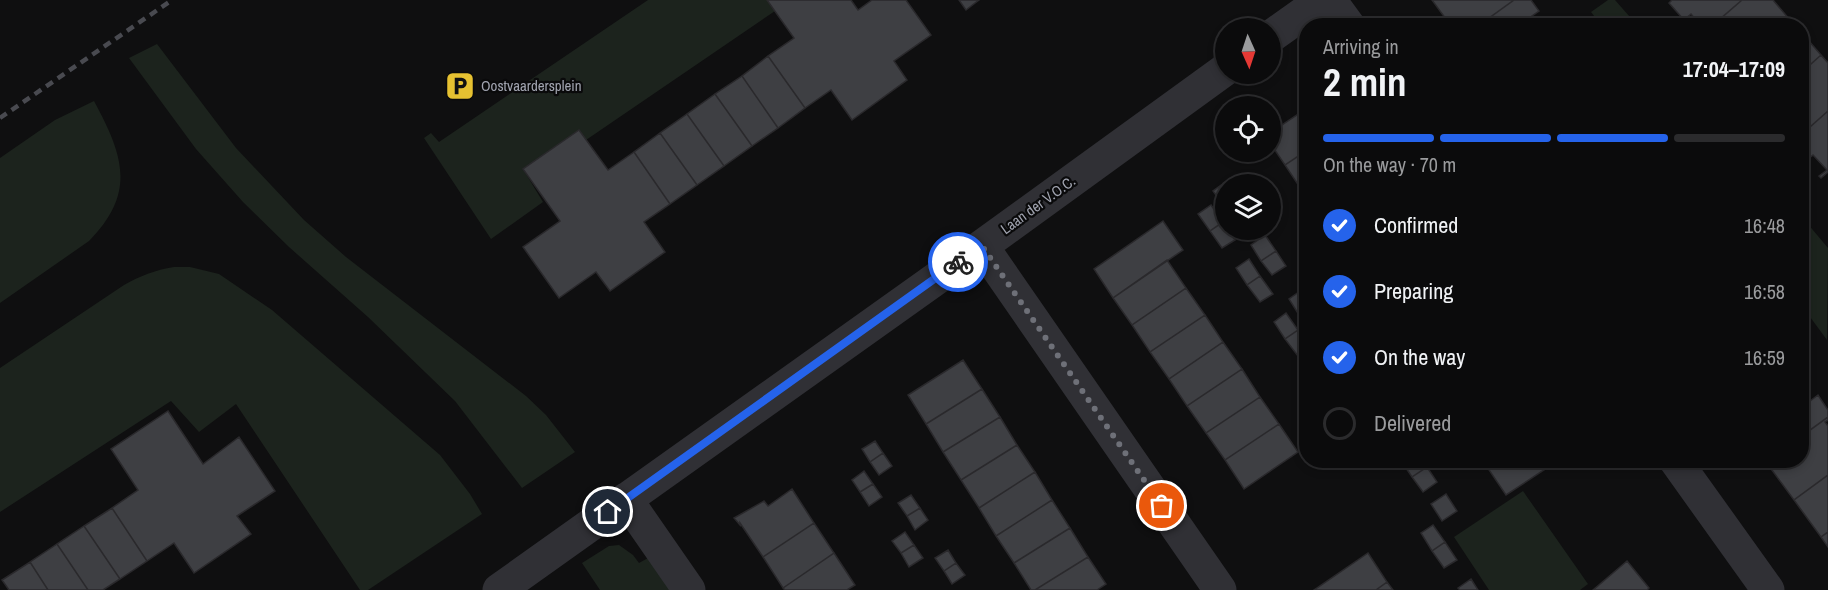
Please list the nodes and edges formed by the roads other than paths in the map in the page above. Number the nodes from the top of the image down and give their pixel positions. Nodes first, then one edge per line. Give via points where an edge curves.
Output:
1 (1322, 0) edge
2 (1330, 0) edge
3 (1343, 18) edge
4 (1281, 29) edge
5 (1215, 77) edge
6 (982, 246) junction
7 (1681, 468) edge
8 (626, 499) junction
9 (499, 590) edge
10 (689, 590) edge
11 (1220, 590) edge
12 (1768, 590) edge

1 - 4 street
2 - 3 street
5 - 6 street, Laan der V.O.C.
6 - 8 street, Laan der V.O.C.
6 - 11 street
7 - 12 street
8 - 9 street, Laan der V.O.C.
8 - 10 street

